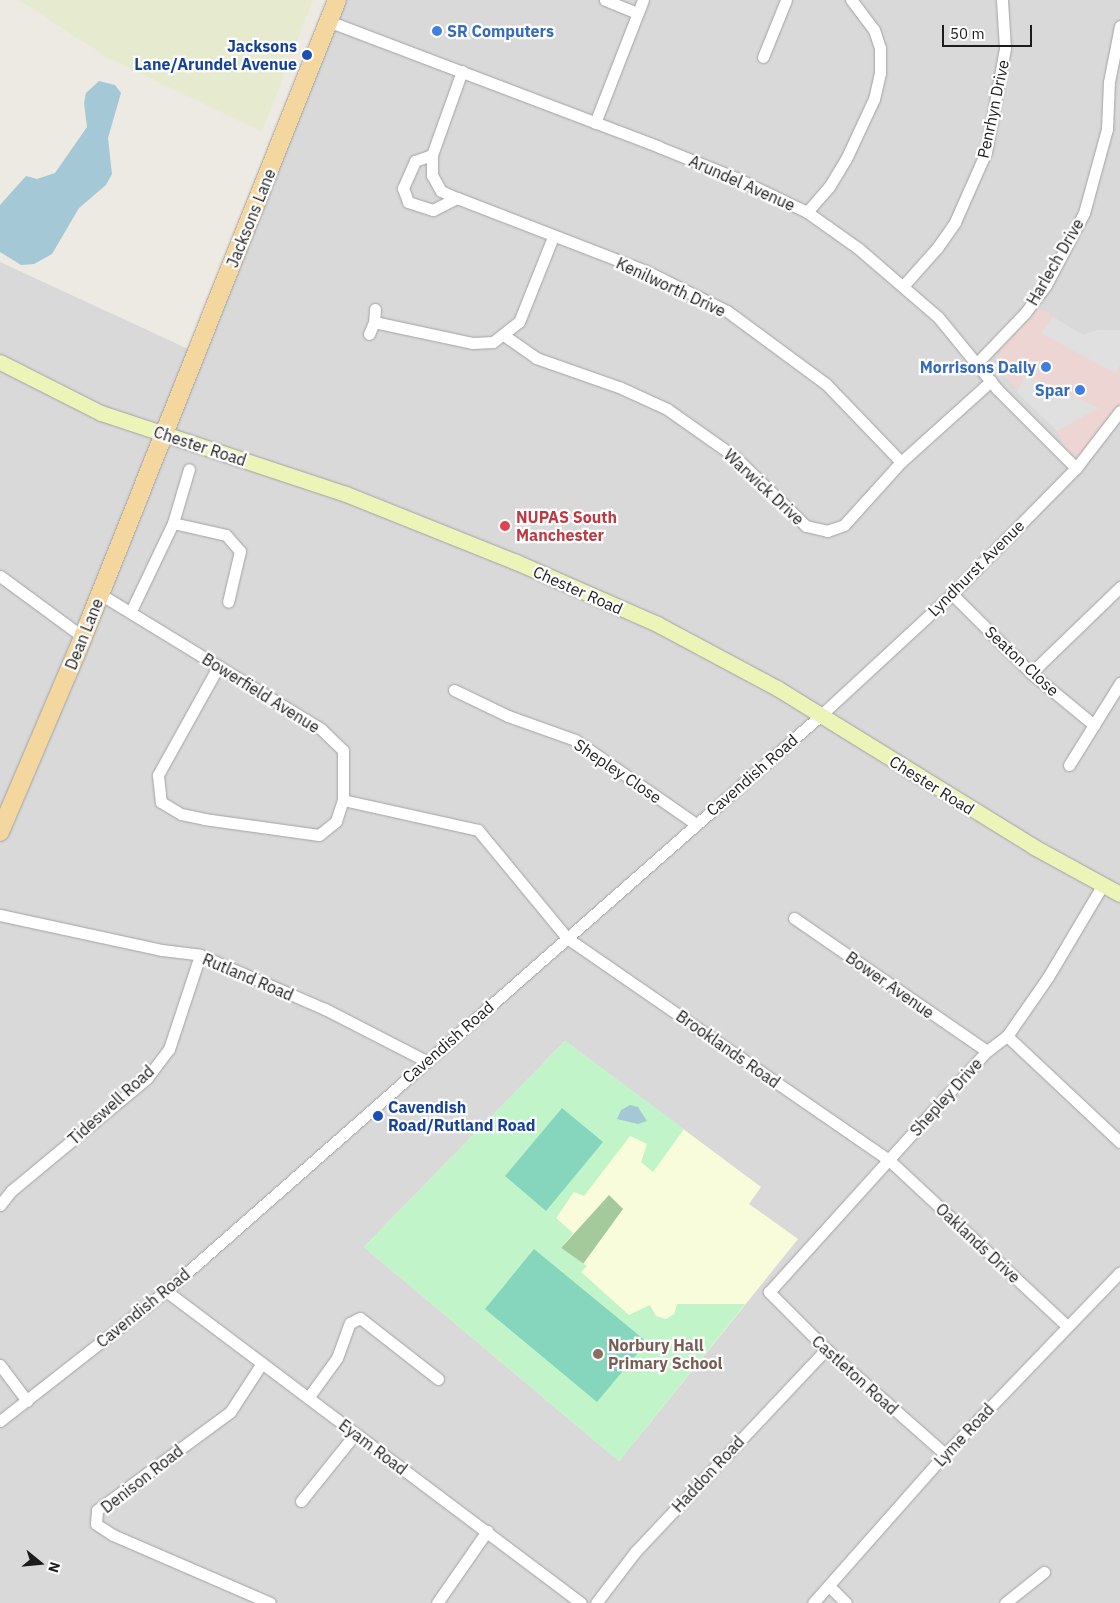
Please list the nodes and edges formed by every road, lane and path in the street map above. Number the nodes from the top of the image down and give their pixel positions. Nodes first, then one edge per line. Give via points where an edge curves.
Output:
1 (336, 0) edge
2 (605, 0) edge
3 (642, 0) edge
4 (786, 0) edge
5 (851, 0) edge
6 (1002, 0) edge
7 (638, 13) junction
8 (328, 21) junction
9 (1120, 26) edge
10 (763, 57) dead end
11 (462, 72) junction
12 (595, 122) junction
13 (432, 155) junction
14 (457, 198) junction
15 (807, 212) junction
16 (553, 237) junction
17 (904, 285) junction
18 (375, 309) dead end
19 (374, 322) junction
20 (369, 334) dead end
21 (505, 336) junction
22 (0, 362) edge
23 (977, 363) junction
24 (991, 381) junction
25 (1120, 412) edge
26 (165, 435) junction
27 (902, 462) junction
28 (1076, 468) junction
29 (189, 469) dead end
30 (173, 523) junction
31 (0, 576) edge
32 (1120, 587) edge
33 (100, 594) junction
34 (952, 594) junction
35 (228, 602) dead end
36 (131, 611) junction
37 (83, 637) junction
38 (218, 667) junction
39 (1031, 673) junction
40 (1120, 684) edge
41 (454, 690) dead end
42 (822, 714) junction
43 (1094, 726) junction
44 (1069, 765) dead end
45 (343, 800) junction
46 (696, 824) junction
47 (0, 832) edge
48 (1102, 886) junction
49 (1120, 893) edge
50 (0, 915) edge
51 (794, 918) dead end
52 (567, 938) junction
53 (200, 955) junction
54 (1007, 1036) junction
55 (987, 1051) junction
56 (426, 1061) junction
57 (1120, 1142) edge
58 (889, 1160) junction
59 (0, 1205) edge
60 (1118, 1279) edge
61 (166, 1291) junction
62 (769, 1292) joint
63 (1067, 1326) junction
64 (826, 1349) junction
65 (262, 1363) junction
66 (0, 1365) edge
67 (438, 1379) dead end
68 (308, 1398) junction
69 (26, 1402) junction
70 (0, 1421) edge
71 (355, 1434) junction
72 (945, 1454) junction
73 (301, 1501) dead end
74 (487, 1531) junction
75 (1044, 1572) dead end
76 (829, 1586) junction
77 (270, 1603) edge
78 (437, 1603) edge
79 (580, 1603) edge
80 (596, 1603) edge
81 (813, 1603) edge
82 (846, 1603) edge
83 (1004, 1603) edge

1 - 8 main road, Jacksons Lane
2 - 7 street
3 - 7 street
4 - 10 street
5 - 15 street via 874,30 880,48 880,73 874,99 846,158 829,187
6 - 17 street, Penrhyn Drive via 1005,48 986,152 955,222
7 - 12 street
8 - 11 street, Arundel Avenue
8 - 26 main road, Jacksons Lane
9 - 23 street, Harlech Drive via 1109,82 1107,129 1084,212 1046,285 1025,313
11 - 12 street, Arundel Avenue
11 - 13 street, Kenilworth Drive
12 - 15 street, Arundel Avenue via 736,178
13 - 14 street, Kenilworth Drive via 432,175 441,191
13 - 14 street via 415,161 403,196 408,202 433,210
14 - 16 street, Kenilworth Drive
15 - 17 street, Arundel Avenue
16 - 21 street via 519,322
16 - 27 street, Kenilworth Drive via 646,272 727,311 826,384
17 - 23 street, Arundel Avenue via 938,317
18 - 19 street
19 - 20 street
19 - 21 street via 472,343 493,342
21 - 27 street, Warwick Drive via 536,358 600,380 667,409 735,457 806,526 827,531 844,525
22 - 26 street, Chester Road via 101,413
23 - 24 street, Arundel Avenue
24 - 27 street, Warwick Drive
24 - 28 street, Arundel Avenue
25 - 28 street, Lyndhurst Avenue
26 - 33 main road, Dean Lane
26 - 42 street, Chester Road via 346,494 516,562 656,624
28 - 34 street, Lyndhurst Avenue
29 - 30 street
30 - 35 street via 226,535 240,551
30 - 36 street
31 - 37 street
32 - 39 street
33 - 36 street, Bowerfield Avenue
33 - 37 main road, Dean Lane
34 - 39 street, Seaton Close
34 - 42 street, Lyndhurst Avenue
36 - 38 street, Bowerfield Avenue
37 - 47 main road, Dean Lane
38 - 45 street, Bowerfield Avenue via 321,729 343,750
38 - 45 street via 158,774 161,802 180,814 319,835 336,821
39 - 43 street, Seaton Close
40 - 43 street
41 - 46 street, Shepley Close via 508,716 575,740
42 - 46 street, Cavendish Road
42 - 48 street, Chester Road via 950,796
43 - 44 street
45 - 52 street via 478,830
46 - 52 street, Cavendish Road
48 - 49 street, Chester Road
48 - 54 street, Shepley Drive via 1048,977
50 - 53 street, Rutland Road via 162,950
51 - 55 street, Bower Avenue
52 - 56 street, Cavendish Road
52 - 58 street, Brooklands Road
53 - 56 street, Rutland Road via 326,1009
53 - 59 street, Tideswell Road via 169,1050 147,1078 11,1191
54 - 55 street, Shepley Drive
54 - 57 street
55 - 58 street, Shepley Drive
56 - 61 street, Cavendish Road
58 - 62 street, Shepley Drive
58 - 63 street, Oaklands Drive
60 - 63 street, Lyme Road
61 - 65 street, Eyam Road
61 - 69 street, Cavendish Road
62 - 64 street, Castleton Road
63 - 72 street, Lyme Road
64 - 72 street, Castleton Road
64 - 80 street, Haddon Road via 634,1552
65 - 68 street, Eyam Road
65 - 77 street, Denison Road via 230,1412 98,1510 96,1524 114,1535
66 - 69 street
67 - 68 street via 360,1318 350,1323 337,1358
68 - 71 street, Eyam Road
69 - 70 street, Cavendish Road
71 - 73 street
71 - 74 street, Eyam Road
72 - 76 street, Lyme Road
74 - 78 street
74 - 79 street, Eyam Road
75 - 83 street
76 - 81 street, Lyme Road
76 - 82 street

